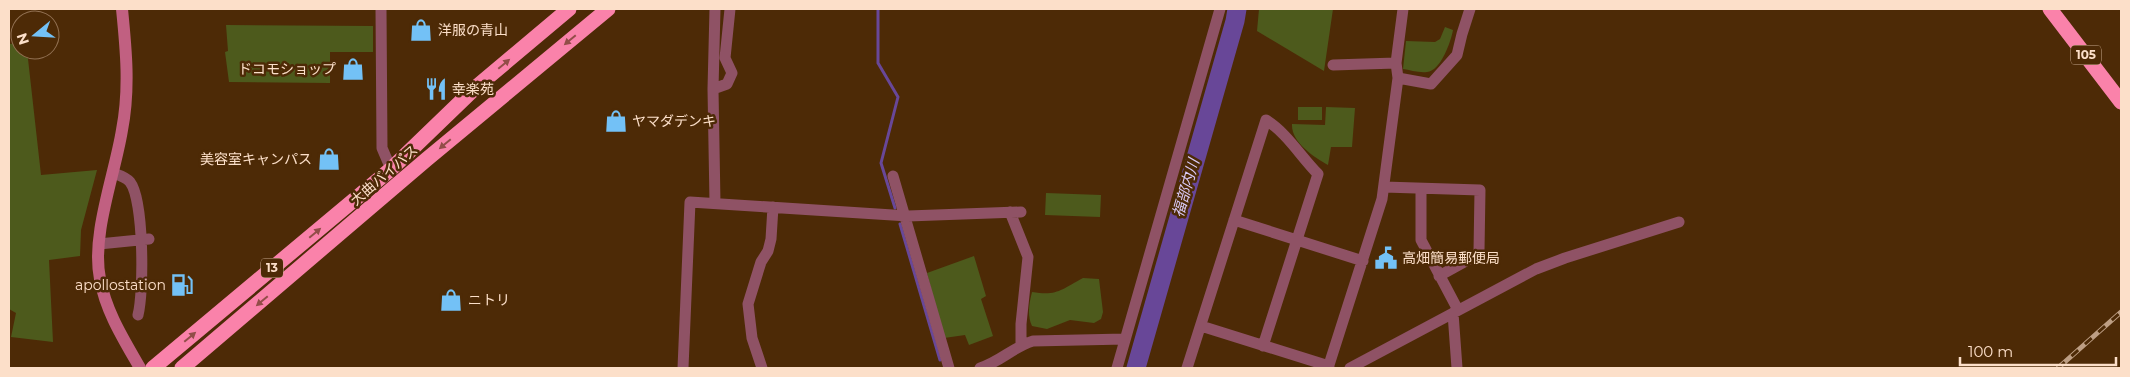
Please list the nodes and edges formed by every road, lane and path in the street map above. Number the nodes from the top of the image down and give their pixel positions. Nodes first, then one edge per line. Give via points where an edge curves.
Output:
1 (122, 9) edge
2 (382, 9) edge
3 (568, 9) edge
4 (608, 9) edge
5 (715, 9) edge
6 (730, 9) edge
7 (1220, 9) edge
8 (1403, 9) edge
9 (1470, 9) edge
10 (2050, 9) edge
11 (1396, 63) junction
12 (1333, 65) dead end
13 (1398, 78) junction
14 (713, 89) junction
15 (2121, 102) edge
16 (391, 169) junction
17 (113, 173) junction
18 (893, 176) dead end
19 (1384, 187) junction
20 (1421, 189) junction
21 (715, 203) junction
22 (773, 207) junction
23 (904, 216) junction
24 (1234, 220) junction
25 (1679, 222) dead end
26 (144, 239) junction
27 (1297, 240) junction
28 (99, 244) junction
29 (1363, 261) junction
30 (1439, 276) junction
31 (1456, 312) junction
32 (138, 315) dead end
33 (1200, 326) junction
34 (1125, 339) junction
35 (1022, 344) junction
36 (1263, 346) junction
37 (1329, 367) edge
38 (140, 368) edge
39 (153, 368) edge
40 (182, 368) edge
41 (683, 368) edge
42 (762, 368) edge
43 (949, 368) edge
44 (980, 368) edge
45 (1117, 368) edge
46 (1187, 368) edge
47 (1350, 368) edge
48 (1457, 368) edge

1 - 17 street via 127,91
2 - 16 street via 382,148
16 -> 3 highway, 大曲バイパス / 13 via 475,88
4 -> 40 highway, 大曲バイパス / 13
5 - 14 street
6 - 14 street via 725,58 732,73 728,84
7 - 34 street
8 - 11 street
9 - 13 street via 1458,55 1437,80 1431,84
10 - 15 highway, 105
11 - 12 street
11 - 13 street
13 - 19 street
14 - 21 street
39 -> 16 highway, 大曲バイパス / 13
17 - 26 street via 125,178 135,191
17 - 28 street
18 - 23 street
19 - 20 street
19 - 29 street
20 - 30 street via 1421,240
20 - 30 street via 1480,190 1479,251
21 - 22 street
21 - 41 street via 690,202
22 - 23 street
22 - 42 street via 772,239 748,304 752,338
23 - 35 street via 1016,212 1028,257
23 - 43 street
24 - 27 street
24 - 27 street via 1266,120 1279,128 1318,174
24 - 33 street
25 - 31 street via 1536,269
26 - 28 street
26 - 32 street
27 - 29 street
27 - 36 street
28 - 38 street via 99,277 105,300
29 - 37 street
30 - 31 street
31 - 47 street
31 - 48 street
33 - 36 street
33 - 46 street
34 - 35 street
34 - 45 street
35 - 44 street via 995,363
36 - 37 street

